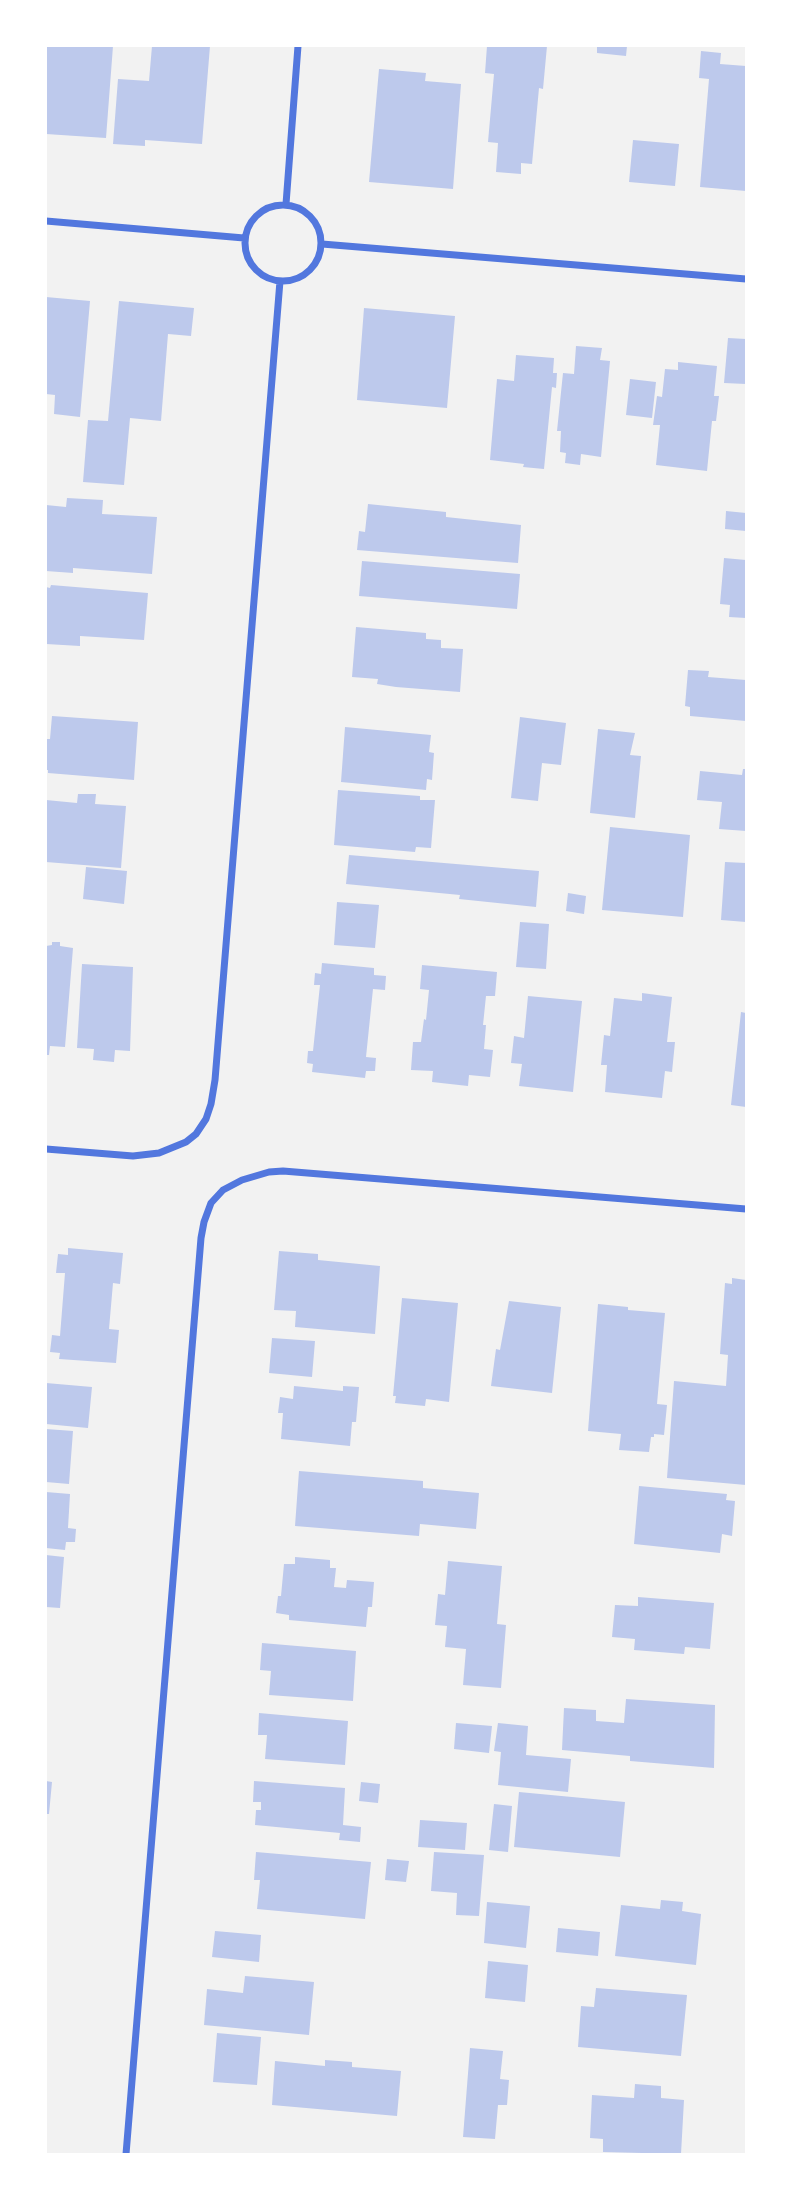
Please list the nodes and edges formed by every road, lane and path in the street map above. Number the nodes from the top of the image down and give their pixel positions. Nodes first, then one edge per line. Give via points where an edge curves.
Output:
1 (298, 46) edge
2 (286, 204) junction
3 (46, 221) edge
4 (244, 238) junction
5 (322, 244) junction
6 (747, 279) edge
7 (280, 281) junction
8 (46, 1149) edge
9 (747, 1209) edge
10 (126, 2154) edge

1 - 2 street
2 - 4 street via 259,213
2 - 5 street via 307,213
3 - 4 street
4 - 7 street via 249,262 257,272
5 - 6 street
5 - 7 street via 309,271
7 - 8 street via 215,1080 206,1119 186,1142 147,1156
9 - 10 street via 283,1171 255,1176 223,1190 211,1203 201,1238

